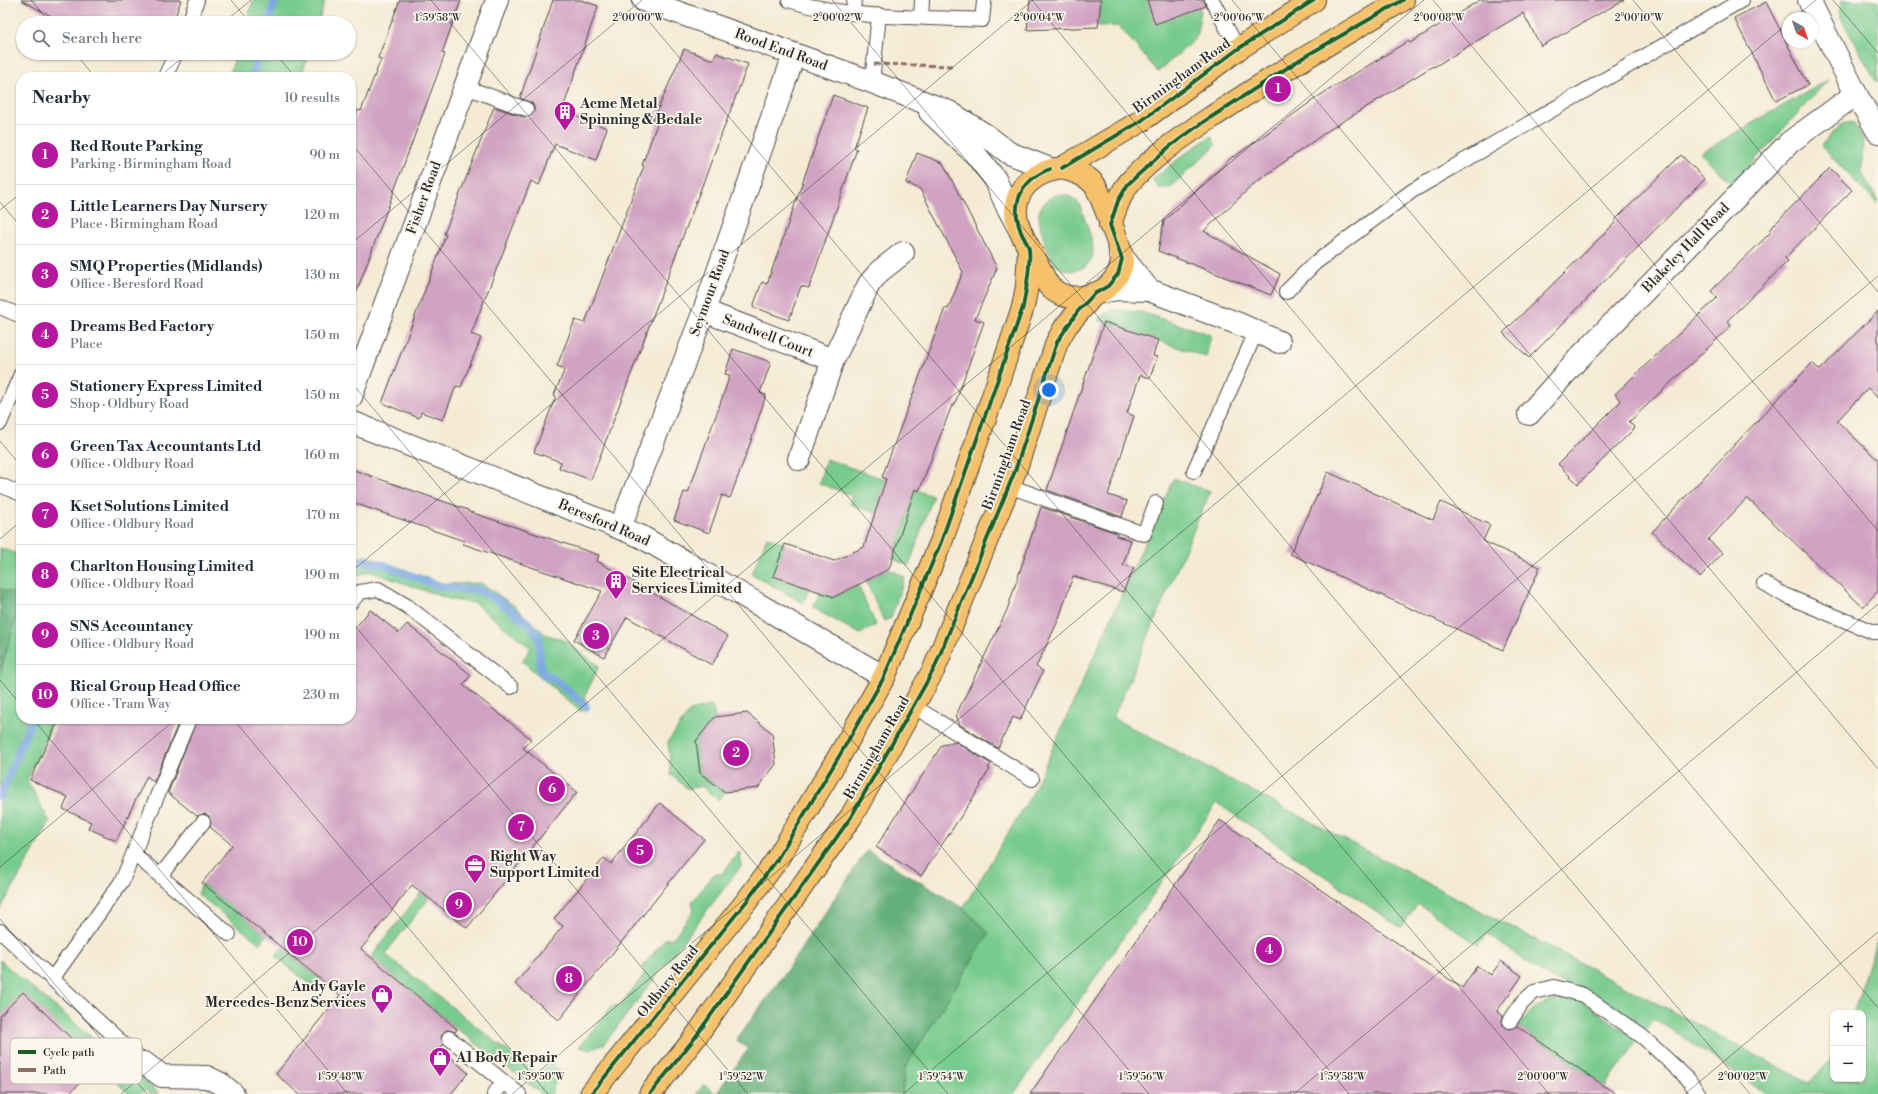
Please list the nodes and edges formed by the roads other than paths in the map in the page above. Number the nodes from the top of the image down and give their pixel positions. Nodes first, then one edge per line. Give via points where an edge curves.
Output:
1 (197, 0) edge
2 (498, 0) edge
3 (643, 0) edge
4 (789, 0) edge
5 (922, 0) edge
6 (1212, 0) edge
7 (1314, 0) edge
8 (1403, 0) edge
9 (1742, 0) edge
10 (1809, 0) edge
11 (984, 2) dead end
12 (854, 6) edge
13 (879, 15) junction
14 (191, 16) edge
15 (921, 17) junction
16 (1238, 48) junction
17 (794, 55) junction
18 (173, 60) edge
19 (167, 72) edge
20 (872, 82) junction
21 (465, 87) junction
22 (1856, 94) junction
23 (918, 102) junction
24 (526, 109) dead end
25 (1878, 132) edge
26 (1056, 169) junction
27 (1110, 225) junction
28 (1025, 240) junction
29 (903, 253) dead end
30 (1120, 254) junction
31 (1149, 290) junction
32 (1286, 292) dead end
33 (1098, 293) junction
34 (0, 307) edge
35 (704, 311) junction
36 (16, 314) edge
37 (1256, 332) junction
38 (1279, 342) dead end
39 (833, 360) junction
40 (356, 383) edge
41 (16, 386) edge
42 (1529, 414) dead end
43 (0, 423) edge
44 (356, 424) edge
45 (799, 459) dead end
46 (1194, 471) dead end
47 (0, 485) edge
48 (1009, 486) junction
49 (16, 492) edge
50 (1156, 503) dead end
51 (620, 528) junction
52 (1764, 583) dead end
53 (356, 596) edge
54 (1878, 632) edge
55 (884, 677) junction
56 (511, 687) dead end
57 (913, 706) junction
58 (187, 724) edge
59 (1032, 779) dead end
60 (203, 822) dead end
61 (134, 854) junction
62 (160, 876) junction
63 (761, 883) joint
64 (0, 931) edge
65 (229, 934) dead end
66 (52, 979) junction
67 (1510, 1021) dead end
68 (117, 1038) edge
69 (449, 1038) dead end
70 (144, 1063) edge
71 (504, 1082) junction
72 (233, 1094) edge
73 (494, 1094) edge
74 (519, 1094) edge
75 (591, 1094) edge
76 (650, 1094) edge
77 (1699, 1094) edge

1 - 14 lane
2 - 21 street, Fisher Road
3 - 17 street, Rood End Road
4 - 12 lane via 811,7
5 - 15 lane
6 - 16 lane
7 - 16 main road, Birmingham Road
8 - 27 main road via 1304,57 1169,147 1128,184 1118,201
9 - 32 lane via 1412,191 1315,263
10 - 22 street
11 - 15 lane via 982,20
12 - 13 lane
13 - 15 lane
13 - 20 lane
16 - 26 main road, Birmingham Road via 1141,121
17 - 20 street, Rood End Road
17 - 35 street, Seymour Road
18 - 19 lane
20 - 23 street, Rood End Road
21 - 24 lane
21 - 40 street, Fisher Road
22 - 25 street
22 - 42 street, Blakeley Hall Road via 1790,142 1578,359
23 - 26 street, Rood End Road via 949,112 1009,153
23 - 28 street, Rood End Road via 976,155 996,179
26 - 27 main road, Birmingham Road via 1083,175 1094,185
26 - 28 main road, Birmingham Road via 1032,178 1022,189 1016,214
27 - 30 main road, Birmingham Road
28 - 33 main road, Birmingham Road via 1051,288 1067,297 1082,298
28 - 55 main road, Birmingham Road via 1023,307 941,542
29 - 39 street via 880,271 869,284
30 - 31 street
30 - 33 main road, Birmingham Road via 1122,259 1118,274
31 - 33 street via 1118,289
31 - 37 street
33 - 48 main road, Birmingham Road via 1070,321 1057,342
34 - 36 lane
35 - 39 street, Sandwell Court
35 - 51 street, Seymour Road
37 - 38 street
37 - 46 lane
39 - 45 street
41 - 43 lane
44 - 51 street, Beresford Road
47 - 49 lane
48 - 50 lane via 1144,534
48 - 57 main road, Birmingham Road via 934,669
51 - 55 street, Beresford Road via 640,536
52 - 54 lane via 1792,598
53 - 56 lane via 360,592 378,589 408,606
55 - 63 main road, Birmingham Road via 841,753
57 - 59 lane
57 - 76 main road, Birmingham Road via 851,817 694,1040
58 - 61 lane
60 - 62 lane
61 - 62 lane
61 - 66 lane via 122,881
62 - 65 lane
63 - 75 main road, Oldbury Road
64 - 66 lane
66 - 68 lane
67 - 77 lane via 1522,1003 1534,992 1554,987 1583,995 1643,1037 1688,1079
69 - 71 lane
70 - 72 street via 162,1076 207,1077
71 - 73 lane
71 - 74 lane

